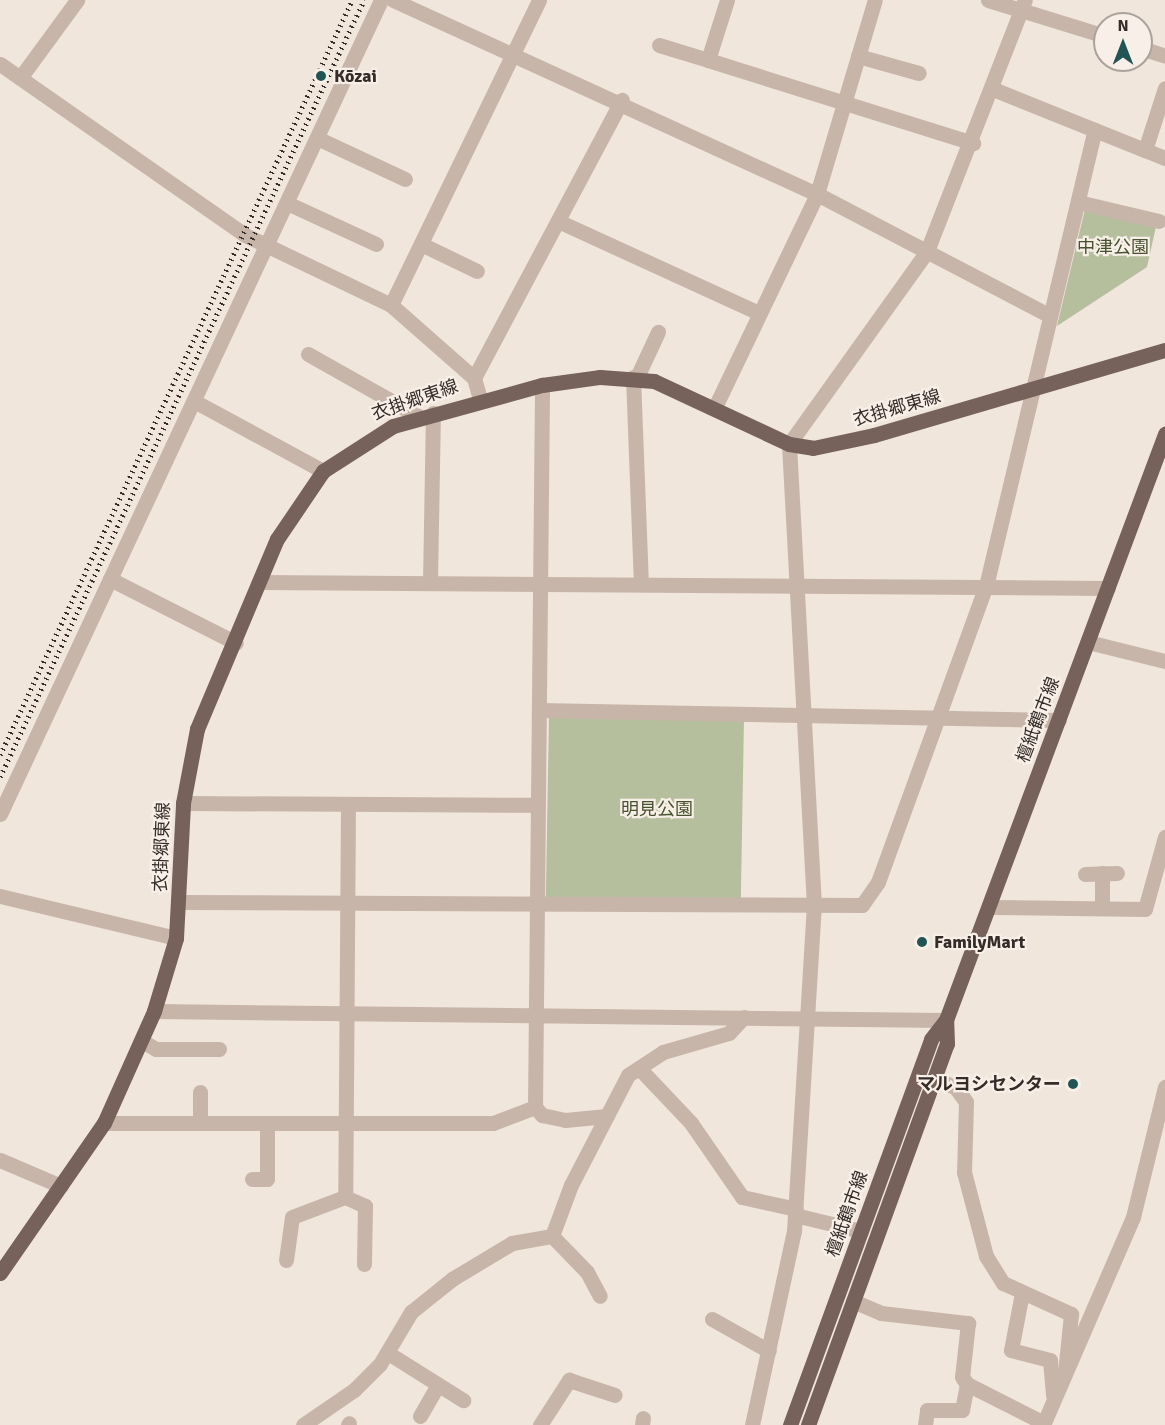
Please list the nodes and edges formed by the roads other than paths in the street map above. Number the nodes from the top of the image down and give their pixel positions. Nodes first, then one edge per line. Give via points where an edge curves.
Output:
1 (77, 0) edge
2 (381, 0) edge
3 (393, 0) edge
4 (538, 0) edge
5 (727, 0) edge
6 (874, 0) edge
7 (988, 0) edge
8 (1024, 4) edge
9 (1093, 31) edge
10 (659, 45) dead end
11 (514, 53) junction
12 (858, 56) junction
13 (708, 60) junction
14 (0, 64) edge
15 (919, 73) dead end
16 (20, 78) junction
17 (1165, 88) edge
18 (993, 89) junction
19 (622, 100) junction
20 (844, 103) junction
21 (1095, 130) junction
22 (317, 138) junction
23 (973, 143) junction
24 (1145, 150) junction
25 (1165, 158) edge
26 (405, 179) dead end
27 (817, 194) junction
28 (1078, 202) junction
29 (287, 203) junction
30 (558, 221) junction
31 (1159, 221) dead end
32 (376, 244) dead end
33 (421, 244) junction
34 (266, 247) junction
35 (927, 251) junction
36 (477, 271) dead end
37 (392, 305) junction
38 (759, 313) junction
39 (1050, 316) junction
40 (658, 332) dead end
41 (1165, 350) edge
42 (308, 354) dead end
43 (635, 377) junction
44 (474, 378) junction
45 (542, 385) junction
46 (1034, 389) junction
47 (480, 399) junction
48 (194, 401) junction
49 (715, 407) junction
50 (425, 414) junction
51 (1165, 434) edge
52 (789, 444) junction
53 (323, 471) junction
54 (110, 579) junction
55 (259, 582) junction
56 (430, 582) junction
57 (540, 583) junction
58 (641, 583) junction
59 (796, 583) junction
60 (986, 586) junction
61 (1108, 588) junction
62 (1088, 642) junction
63 (236, 643) junction
64 (1165, 661) edge
65 (539, 710) junction
66 (803, 716) junction
67 (938, 718) junction
68 (1059, 720) junction
69 (183, 803) junction
70 (348, 804) junction
71 (538, 806) junction
72 (0, 814) edge
73 (1165, 837) edge
74 (1085, 874) dead end
75 (0, 896) edge
76 (179, 902) junction
77 (348, 903) junction
78 (537, 906) junction
79 (814, 906) junction
80 (988, 907) junction
81 (1102, 908) junction
82 (176, 938) junction
83 (154, 1011) junction
84 (347, 1015) junction
85 (536, 1017) junction
86 (744, 1017) junction
87 (809, 1017) junction
88 (946, 1020) junction
89 (142, 1041) junction
90 (219, 1048) dead end
91 (639, 1068) junction
92 (934, 1078) junction
93 (1165, 1087) edge
94 (200, 1092) dead end
95 (536, 1107) junction
96 (607, 1116) junction
97 (104, 1123) junction
98 (200, 1123) junction
99 (267, 1123) junction
100 (345, 1123) junction
101 (0, 1160) edge
102 (252, 1179) dead end
103 (61, 1186) junction
104 (345, 1197) junction
105 (795, 1212) junction
106 (861, 1231) junction
107 (552, 1236) junction
108 (286, 1260) dead end
109 (364, 1264) dead end
110 (0, 1273) edge
111 (1022, 1293) junction
112 (600, 1296) dead end
113 (853, 1301) junction
114 (712, 1319) dead end
115 (769, 1351) junction
116 (388, 1353) junction
117 (1065, 1374) junction
118 (967, 1384) junction
119 (438, 1385) junction
120 (615, 1395) dead end
121 (1054, 1399) junction
122 (464, 1400) dead end
123 (420, 1416) dead end
124 (1044, 1424) edge
125 (303, 1425) edge
126 (540, 1425) edge
127 (752, 1425) edge
128 (790, 1425) edge
129 (808, 1425) edge
130 (925, 1425) edge

1 - 16 street
2 - 22 street
3 - 11 street
4 - 11 street
5 - 13 street
6 - 12 street
7 - 8 street
8 - 9 street
8 - 18 street
10 - 13 street
11 - 19 street
11 - 33 street
12 - 15 street
12 - 20 street
13 - 20 street
14 - 16 street
16 - 34 street
17 - 24 street
18 - 21 street
18 - 23 street
19 - 27 street
19 - 30 street
20 - 23 street
20 - 27 street
21 - 24 street
21 - 28 street
22 - 26 street
22 - 29 street
23 - 35 street
24 - 25 street
27 - 35 street
27 - 38 street
28 - 31 street
28 - 39 street
29 - 32 street
29 - 34 street
30 - 38 street
30 - 44 street
33 - 36 street
33 - 37 street
34 - 37 street
34 - 48 street
35 - 39 street
35 - 52 street
37 - 44 street
38 - 49 street
39 - 46 street
40 - 43 street
41 - 46 main road, 衣掛郷東線
42 - 50 street
43 - 45 main road, 衣掛郷東線
43 - 49 main road, 衣掛郷東線
43 - 58 street
44 - 47 street
45 - 47 main road, 衣掛郷東線
45 - 57 street
46 - 52 main road, 衣掛郷東線 via 835,444
46 - 60 street
47 - 50 main road, 衣掛郷東線
48 - 53 street
48 - 54 street
49 - 52 main road, 衣掛郷東線
50 - 53 main road, 衣掛郷東線 via 362,441
50 - 56 street
51 - 61 main road, 檀紙鶴市線
52 - 59 street
53 - 55 main road, 衣掛郷東線 via 287,519
54 - 63 street
54 - 72 street
55 - 56 street
55 - 63 main road, 衣掛郷東線
56 - 57 street
57 - 58 street
57 - 65 street
58 - 59 street
59 - 60 street
59 - 66 street
60 - 61 street
60 - 67 street
61 - 62 main road, 檀紙鶴市線
62 - 64 street
62 - 68 main road, 檀紙鶴市線
63 - 69 main road, 衣掛郷東線 via 196,729
65 - 66 street
65 - 71 street
66 - 67 street
66 - 79 street
67 - 68 street
67 - 79 street via 871,896 862,905
68 - 80 main road, 檀紙鶴市線
69 - 70 street
69 - 76 main road, 衣掛郷東線
70 - 71 street
70 - 77 street
71 - 78 street
73 - 81 street via 1144,909
74 - 81 street via 1110,873
75 - 82 street
76 - 77 street
76 - 82 main road, 衣掛郷東線
77 - 78 street
77 - 84 street
78 - 79 street
78 - 85 street
79 - 87 street
80 - 81 street
80 - 88 main road, 檀紙鶴市線
82 - 83 main road, 衣掛郷東線
83 - 84 street
83 - 89 main road, 衣掛郷東線
84 - 85 street
84 - 100 street
85 - 86 street
85 - 95 street
86 - 87 street
86 - 91 street via 729,1034 676,1047
87 - 88 street
87 - 105 street
88 - 92 main road, 檀紙鶴市線 via 947,1044
88 - 106 main road, 檀紙鶴市線 via 932,1039
89 - 90 street via 156,1048
89 - 97 main road, 衣掛郷東線
91 - 96 street via 628,1075
91 - 105 street via 691,1123 742,1197
92 - 111 street via 956,1088 966,1102 964,1172 972,1209 986,1256 1003,1283
92 - 113 main road, 檀紙鶴市線
93 - 117 street via 1133,1217
94 - 98 street
95 - 96 street via 542,1115 565,1120
95 - 100 street via 493,1123
96 - 107 street
97 - 98 street
97 - 103 main road, 衣掛郷東線
98 - 99 street
99 - 100 street
99 - 102 street via 267,1179
100 - 104 street
101 - 103 street
103 - 110 main road, 衣掛郷東線
104 - 108 street via 292,1217
104 - 109 street via 365,1206
105 - 106 street
105 - 115 street
106 - 128 main road, 檀紙鶴市線
107 - 112 street via 587,1272
107 - 116 street via 512,1243 452,1279 411,1312
111 - 117 street via 1071,1314
111 - 121 street via 1011,1350 1050,1360
113 - 118 street via 881,1313 969,1323 962,1377
113 - 129 main road, 檀紙鶴市線
114 - 115 street
115 - 127 street
116 - 119 street
116 - 125 street via 354,1390
117 - 121 street
118 - 124 street
118 - 130 street via 962,1410 927,1410
119 - 122 street
119 - 123 street
120 - 126 street via 569,1380
121 - 124 street

